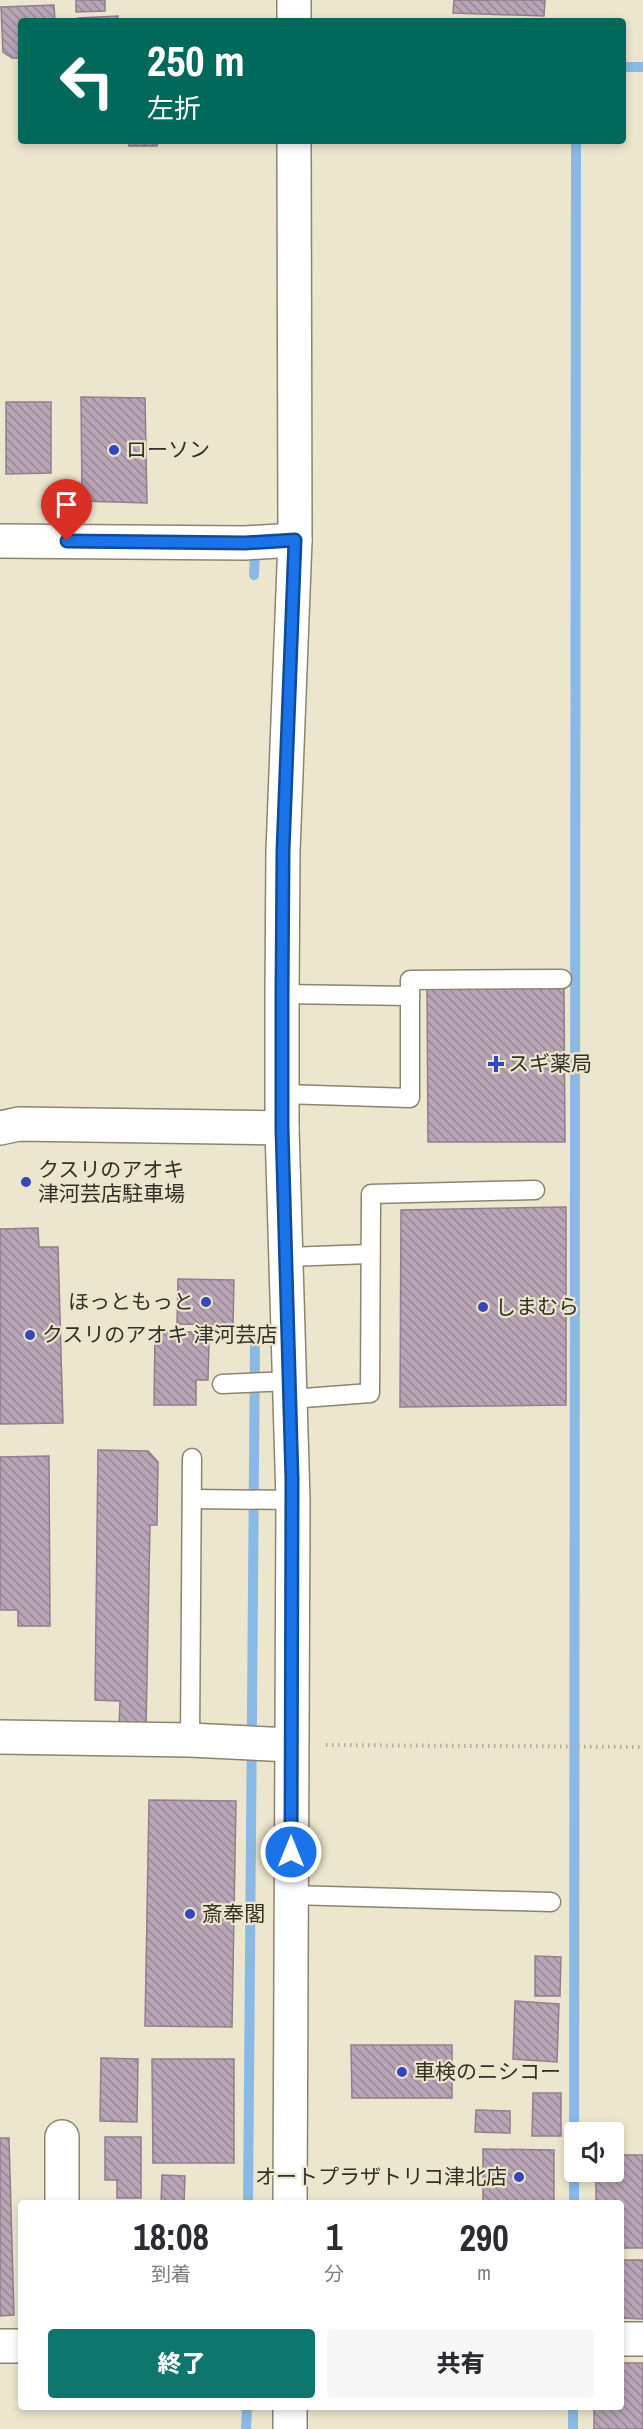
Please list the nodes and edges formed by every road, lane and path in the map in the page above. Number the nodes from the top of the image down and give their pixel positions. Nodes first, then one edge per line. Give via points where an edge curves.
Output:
1 (294, 0) edge
2 (294, 18) edge
3 (294, 144) edge
4 (0, 541) edge
5 (270, 541) junction
6 (562, 979) dead end
7 (282, 994) junction
8 (410, 996) junction
9 (283, 1094) junction
10 (0, 1128) edge
11 (282, 1128) junction
12 (535, 1190) dead end
13 (370, 1254) junction
14 (286, 1257) junction
15 (222, 1384) dead end
16 (284, 1387) junction
17 (192, 1458) dead end
18 (192, 1498) junction
19 (281, 1499) junction
20 (0, 1737) edge
21 (190, 1740) junction
22 (279, 1745) junction
23 (643, 1747) edge
24 (290, 1895) junction
25 (551, 1902) dead end
26 (62, 2137) dead end
27 (62, 2200) edge
28 (291, 2200) edge
29 (624, 2339) edge
30 (643, 2339) edge
31 (0, 2346) edge
32 (18, 2346) edge
33 (290, 2410) edge
34 (290, 2429) edge

1 - 2 street
3 - 5 street
4 - 5 street
5 - 7 street via 283,851
6 - 8 lane via 410,980
7 - 8 lane
7 - 9 street
8 - 9 lane via 410,1098
9 - 11 street
10 - 11 street via 19,1124
11 - 14 street
12 - 13 lane via 371,1194
13 - 14 lane
13 - 16 lane via 370,1393
14 - 16 street
15 - 16 lane
16 - 19 street
17 - 18 lane
18 - 19 lane
18 - 21 lane
19 - 22 street
20 - 21 street
21 - 22 street
22 - 23 path
22 - 24 street
24 - 25 lane
24 - 28 street
26 - 27 street
29 - 30 street
31 - 32 street
33 - 34 street

